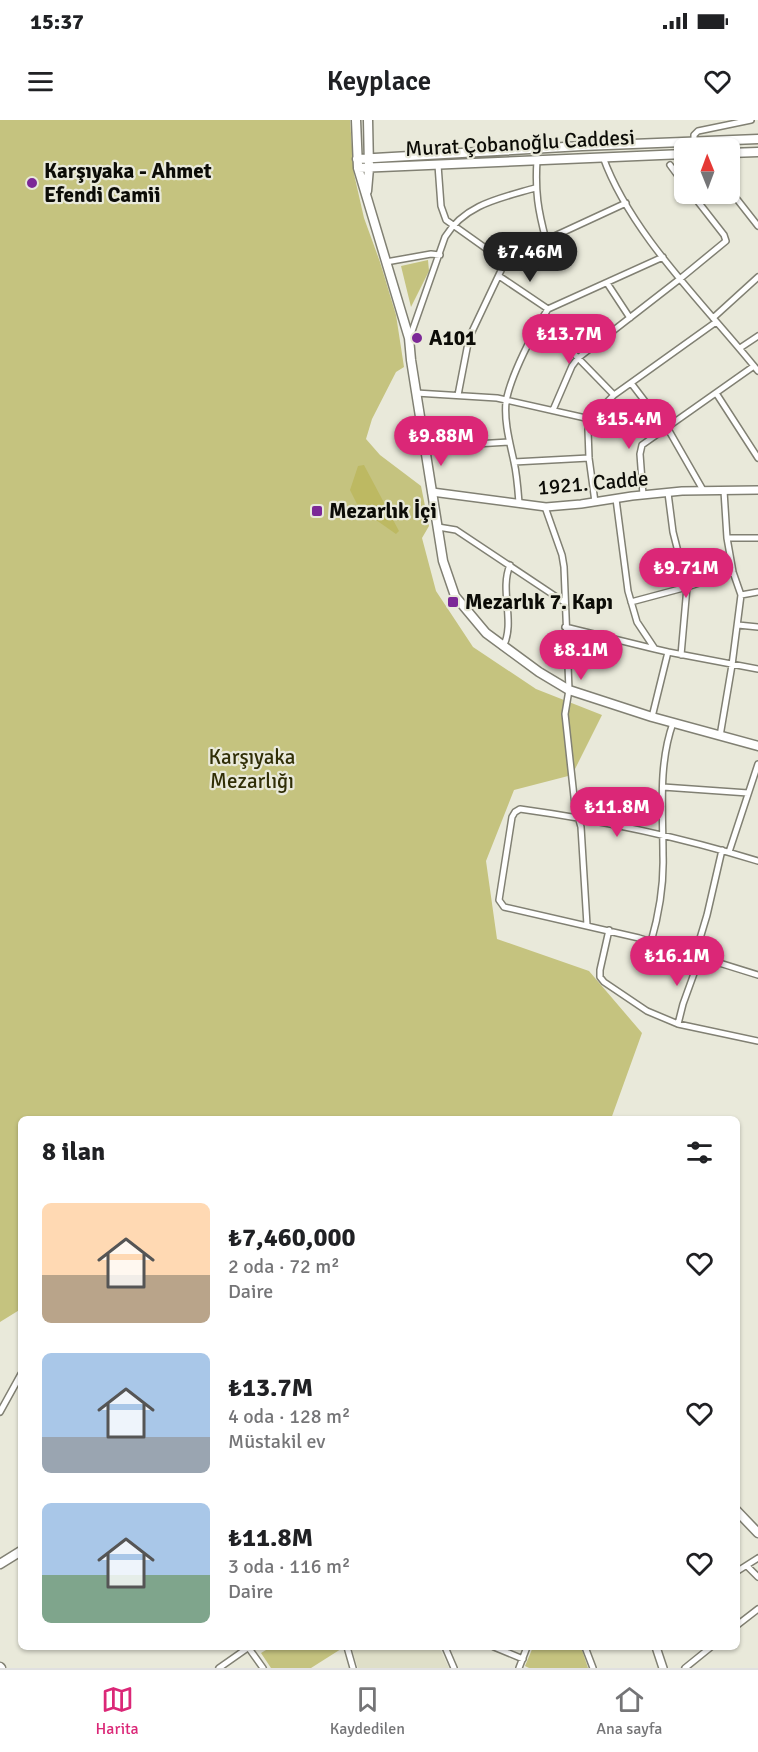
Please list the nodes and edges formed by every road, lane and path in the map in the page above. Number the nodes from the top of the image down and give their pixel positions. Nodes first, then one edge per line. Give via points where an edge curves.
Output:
1 (356, 120) edge
2 (368, 120) edge
3 (751, 120) edge
4 (695, 138) edge
5 (758, 140) edge
6 (740, 141) edge
7 (674, 146) edge
8 (758, 152) edge
9 (740, 153) edge
10 (674, 154) edge
11 (369, 158) junction
12 (603, 158) junction
13 (537, 160) junction
14 (357, 164) junction
15 (438, 165) junction
16 (670, 165) dead end
17 (369, 168) junction
18 (674, 170) edge
19 (535, 188) junction
20 (367, 195) junction
21 (626, 203) junction
22 (740, 203) edge
23 (700, 204) edge
24 (452, 226) junction
25 (758, 226) edge
26 (546, 240) junction
27 (440, 255) junction
28 (663, 257) junction
29 (386, 262) junction
30 (505, 262) junction
31 (499, 276) junction
32 (758, 277) edge
33 (681, 278) junction
34 (607, 283) junction
35 (548, 309) junction
36 (630, 318) junction
37 (541, 320) junction
38 (715, 320) junction
39 (758, 336) edge
40 (409, 338) junction
41 (740, 348) junction
42 (578, 357) junction
43 (756, 368) edge
44 (631, 383) junction
45 (416, 393) junction
46 (716, 393) junction
47 (458, 395) junction
48 (614, 395) junction
49 (507, 400) junction
50 (553, 410) junction
51 (590, 419) junction
52 (668, 429) junction
53 (509, 442) junction
54 (425, 447) junction
55 (589, 458) junction
56 (758, 458) edge
57 (514, 462) junction
58 (704, 490) junction
59 (758, 490) edge
60 (724, 491) junction
61 (432, 492) junction
62 (668, 493) junction
63 (643, 495) junction
64 (616, 499) junction
65 (595, 502) junction
66 (519, 504) junction
67 (545, 507) junction
68 (438, 527) junction
69 (727, 538) junction
70 (758, 538) edge
71 (510, 565) junction
72 (733, 572) junction
73 (687, 587) junction
74 (758, 592) edge
75 (741, 595) junction
76 (564, 602) junction
77 (631, 602) junction
78 (738, 625) junction
79 (566, 627) junction
80 (758, 627) edge
81 (503, 647) junction
82 (655, 649) junction
83 (668, 652) junction
84 (681, 655) junction
85 (732, 665) junction
86 (758, 669) edge
87 (569, 690) junction
88 (652, 717) junction
89 (673, 723) junction
90 (720, 736) junction
91 (758, 746) edge
92 (758, 764) edge
93 (663, 787) junction
94 (748, 793) junction
95 (577, 817) junction
96 (662, 836) junction
97 (725, 851) junction
98 (758, 861) edge
99 (586, 925) junction
100 (609, 930) junction
101 (651, 942) junction
102 (698, 956) junction
103 (758, 975) edge
104 (678, 1024) junction
105 (758, 1041) edge
106 (18, 1379) edge
107 (0, 1412) edge
108 (740, 1514) edge
109 (758, 1533) edge
110 (18, 1553) edge
111 (758, 1558) edge
112 (0, 1564) edge
113 (747, 1566) junction
114 (740, 1570) edge
115 (758, 1577) edge
116 (758, 1609) edge
117 (740, 1623) edge
118 (244, 1650) edge
119 (250, 1650) edge
120 (348, 1650) edge
121 (446, 1650) edge
122 (502, 1650) edge
123 (526, 1650) edge
124 (586, 1650) edge
125 (657, 1650) edge
126 (707, 1650) edge
127 (523, 1659) junction
128 (219, 1668) edge
129 (263, 1668) edge
130 (353, 1668) edge
131 (454, 1668) edge
132 (519, 1668) edge
133 (593, 1668) edge
134 (663, 1668) edge
135 (685, 1668) edge

1 - 14 main road
2 - 11 main road
3 - 4 street via 701,130
5 - 6 main road, Murat Çobanoğlu Caddesi
7 - 11 main road, Murat Çobanoğlu Caddesi
8 - 9 main road
10 - 12 main road, Murat Çobanoğlu Caddesi
11 - 14 main road, Murat Çobanoğlu Caddesi
11 - 17 main road
12 - 13 main road, Murat Çobanoğlu Caddesi
12 - 21 street
13 - 15 main road, Murat Çobanoğlu Caddesi
13 - 19 street
14 - 17 main road, Murat Çobanoğlu Caddesi
14 - 20 main road
15 - 17 main road, Murat Çobanoğlu Caddesi
15 - 24 street via 443,214
16 - 18 street
17 - 20 main road
19 - 24 street via 479,205
19 - 26 street
20 - 29 main road
21 - 26 street
21 - 28 street
22 - 25 street
23 - 33 street via 726,241
24 - 27 street
24 - 30 street
26 - 30 street
27 - 29 street
27 - 40 street
28 - 33 street
28 - 34 street
29 - 40 main road
30 - 31 street
31 - 35 street
31 - 47 street via 468,338
32 - 38 street
33 - 36 street
33 - 38 street
34 - 35 street
34 - 36 street
35 - 37 street
36 - 42 street
37 - 42 street
37 - 49 street
38 - 41 street
38 - 44 street
39 - 41 street
40 - 45 main road
41 - 43 street
42 - 48 street
42 - 50 street
43 - 46 street
44 - 48 street
44 - 52 street
45 - 47 street
45 - 54 main road
46 - 52 street
46 - 56 street
47 - 49 street
48 - 51 street
49 - 50 street
49 - 53 street
50 - 51 street
51 - 55 street
52 - 58 street
52 - 63 street via 642,446
53 - 54 street
53 - 57 street
54 - 61 main road
55 - 57 street
55 - 65 street
57 - 66 street
58 - 60 street, 1921. Cadde
58 - 62 street, 1921. Cadde
59 - 60 street, 1921. Cadde
60 - 69 street
61 - 66 street, 1921. Cadde
61 - 68 main road
62 - 63 street, 1921. Cadde
62 - 73 street
63 - 64 street, 1921. Cadde
64 - 65 street, 1921. Cadde
64 - 77 street
65 - 67 street, 1921. Cadde
66 - 67 street, 1921. Cadde
67 - 76 street via 562,555
68 - 71 street via 456,530
68 - 81 main road via 443,561 455,596
69 - 70 street
69 - 72 street
71 - 76 street
71 - 81 street via 508,630
72 - 73 street
72 - 75 street
73 - 77 street
73 - 84 street
74 - 75 street
75 - 78 street
76 - 79 street
77 - 82 street via 637,622
78 - 80 street
78 - 85 street
79 - 82 street
79 - 87 street
81 - 87 main road
82 - 83 street
83 - 84 street
83 - 88 street
84 - 85 street
85 - 86 street
85 - 90 street
87 - 88 main road
87 - 95 street via 565,714
88 - 89 main road
89 - 90 main road
89 - 93 street via 667,740
90 - 91 main road
92 - 94 street
93 - 94 street
93 - 96 street
94 - 97 street
95 - 96 street
95 - 99 street via 581,827
95 - 99 street via 520,809 514,812 499,900 504,907
96 - 97 street
96 - 101 street via 662,880
97 - 98 street
97 - 102 street
99 - 100 street
100 - 101 street
100 - 104 street via 600,970 602,980 626,999
101 - 102 street
102 - 103 street
102 - 104 street
104 - 105 street
106 - 107 street
108 - 109 main road
110 - 112 main road
111 - 113 street
113 - 114 street
113 - 115 street
116 - 117 street
118 - 128 street
119 - 129 street
120 - 130 street
121 - 131 street
122 - 127 street
123 - 127 street
124 - 133 street
125 - 134 street
126 - 135 street
127 - 132 street

